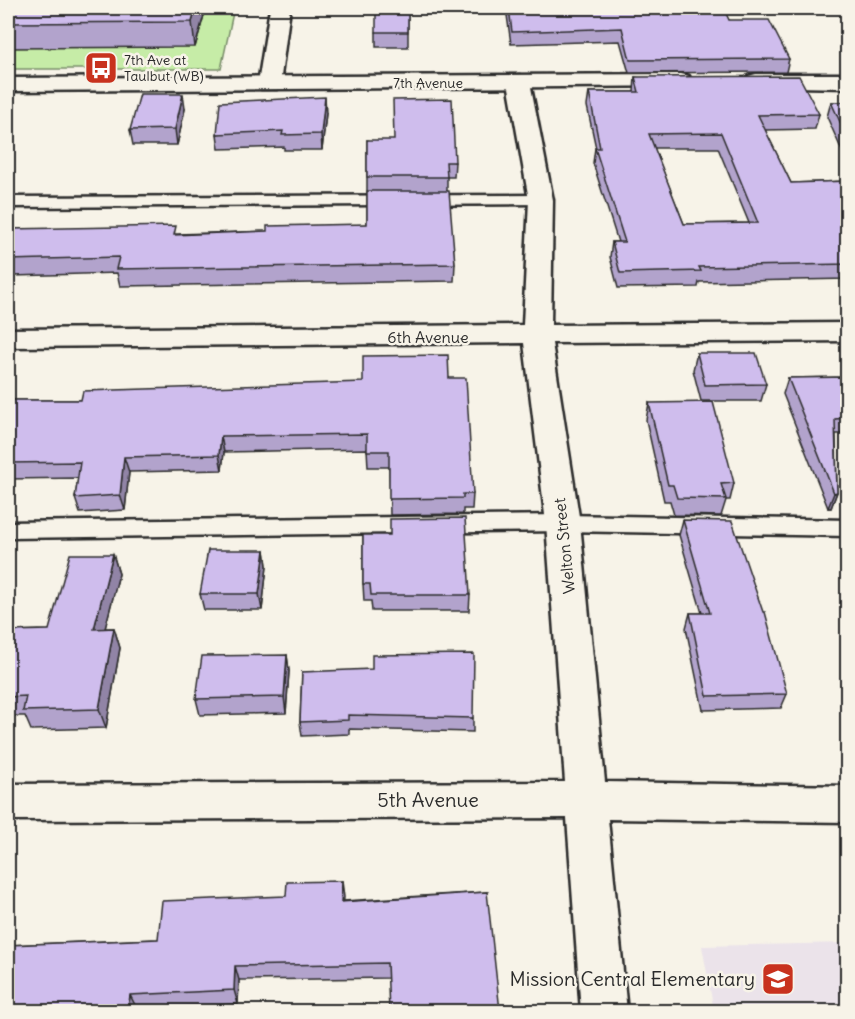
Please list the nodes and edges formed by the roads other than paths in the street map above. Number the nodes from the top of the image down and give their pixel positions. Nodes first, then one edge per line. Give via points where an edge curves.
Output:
1 (280, 8) edge
2 (707, 81) edge
3 (730, 81) edge
4 (848, 81) edge
5 (519, 82) junction
6 (269, 84) junction
7 (8, 85) edge
8 (542, 200) junction
9 (8, 202) edge
10 (848, 332) edge
11 (537, 336) junction
12 (8, 338) edge
13 (563, 523) junction
14 (848, 528) edge
15 (8, 530) edge
16 (585, 800) junction
17 (8, 802) edge
18 (848, 804) edge
19 (604, 1011) edge

1 - 6 street
2 - 5 street, 7th Avenue
3 - 4 street
5 - 6 street, 7th Avenue
5 - 8 street, Welton Street
6 - 7 street, 7th Avenue
8 - 9 lane
8 - 11 street, Welton Street
10 - 11 street, 6th Avenue
11 - 12 street, 6th Avenue
11 - 13 street, Welton Street
13 - 14 lane
13 - 15 lane
13 - 16 street, Welton Street
16 - 17 street, 5th Avenue
16 - 18 street, 5th Avenue
16 - 19 street, Welton Street

